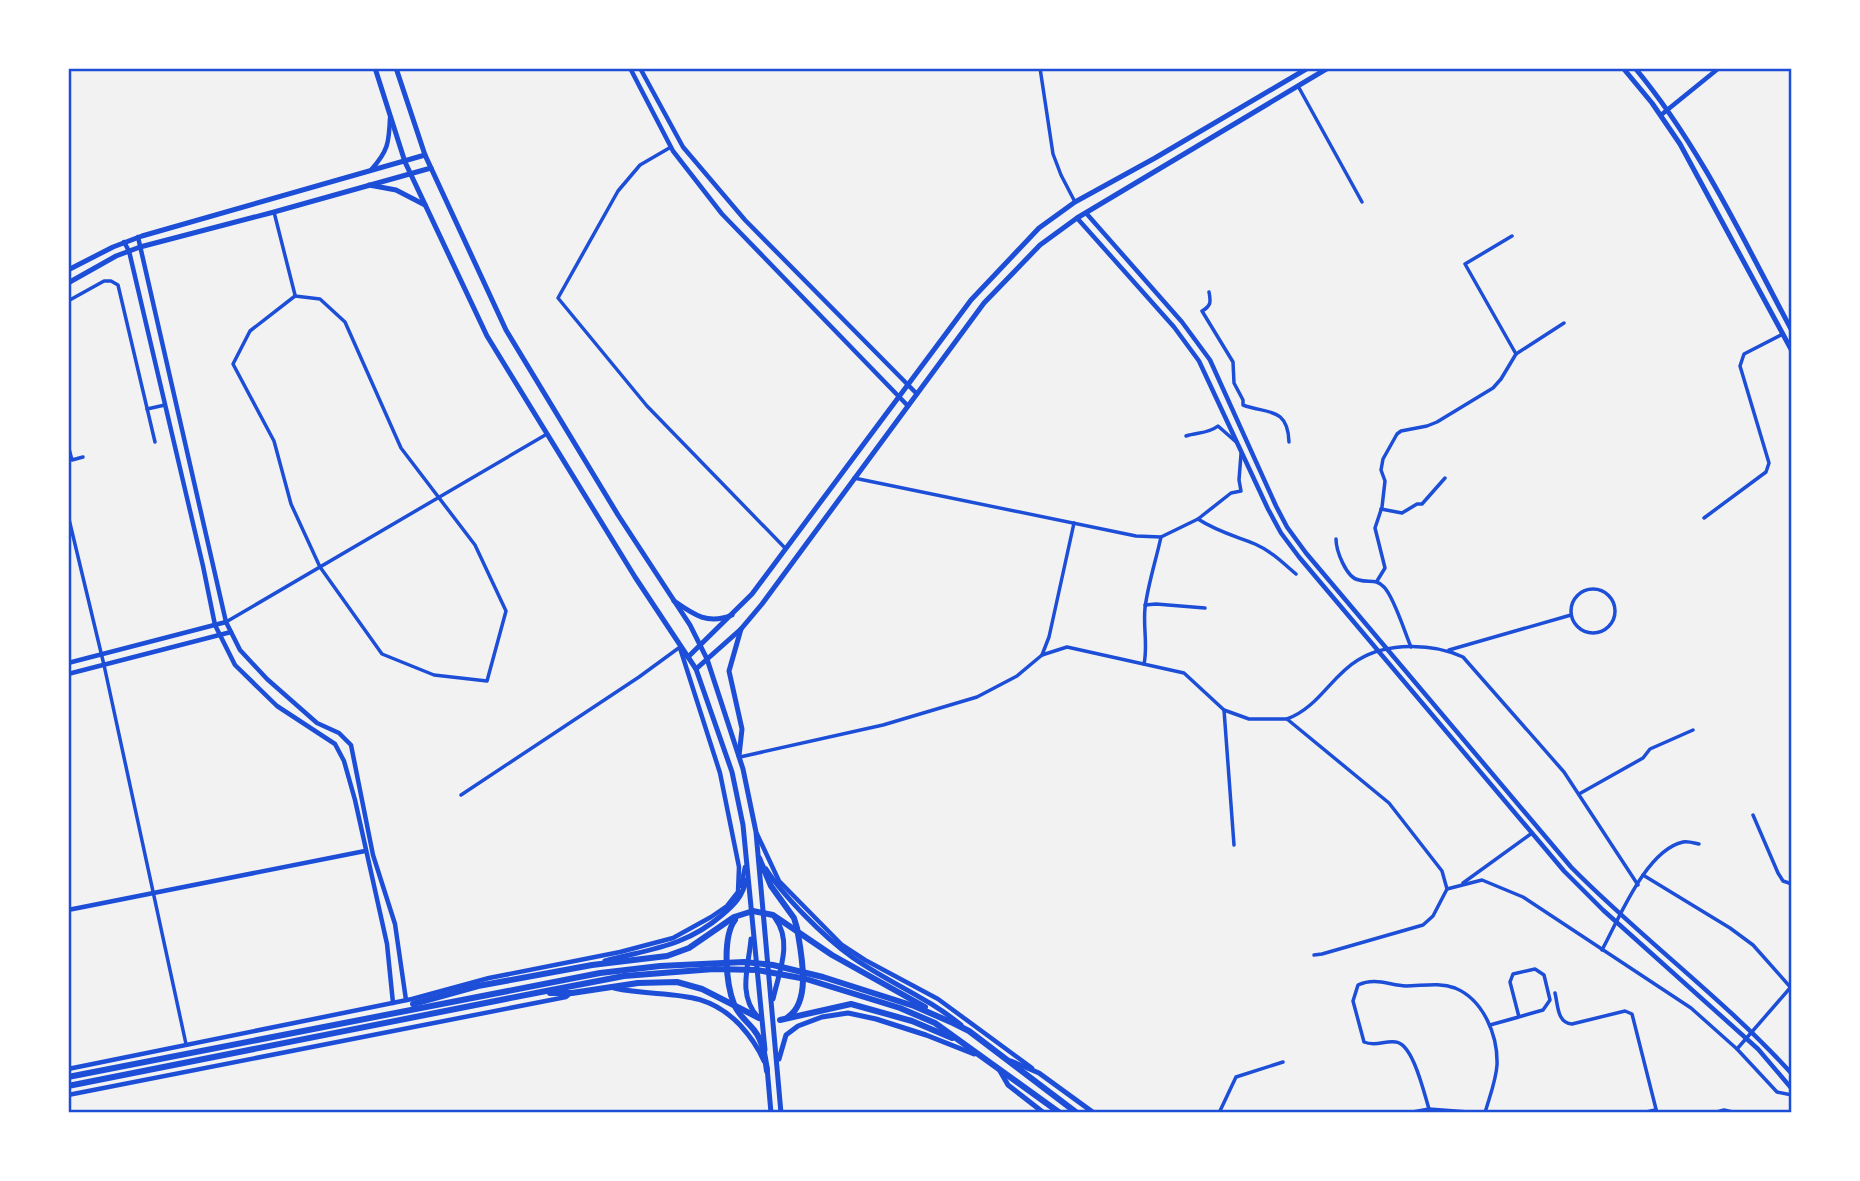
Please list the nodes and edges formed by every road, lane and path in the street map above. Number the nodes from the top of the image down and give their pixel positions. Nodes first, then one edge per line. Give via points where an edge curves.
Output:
1 (375, 68) edge
2 (396, 68) edge
3 (630, 68) edge
4 (640, 68) edge
5 (1040, 68) edge
6 (1308, 68) edge
7 (1328, 68) edge
8 (1623, 68) edge
9 (1634, 68) edge
10 (1716, 68) edge
11 (1298, 86) junction
12 (1666, 109) junction
13 (390, 114) junction
14 (1660, 114) junction
15 (683, 147) junction
16 (672, 149) junction
17 (425, 156) junction
18 (405, 162) junction
19 (431, 168) junction
20 (369, 172) junction
21 (411, 174) junction
22 (369, 185) junction
23 (1075, 202) junction
24 (1362, 202) dead end
25 (426, 206) junction
26 (274, 212) junction
27 (1086, 213) junction
28 (1077, 218) junction
29 (1512, 236) dead end
30 (138, 237) junction
31 (124, 243) junction
32 (141, 247) junction
33 (128, 251) junction
34 (68, 270) edge
35 (68, 283) edge
36 (1209, 292) dead end
37 (295, 296) junction
38 (68, 301) edge
39 (1790, 320) edge
40 (1563, 323) dead end
41 (1792, 332) edge
42 (1783, 335) junction
43 (1792, 351) edge
44 (1516, 354) junction
45 (907, 384) junction
46 (917, 394) junction
47 (898, 395) junction
48 (165, 405) junction
49 (908, 406) junction
50 (147, 409) junction
51 (547, 434) junction
52 (1186, 436) dead end
53 (155, 442) dead end
54 (1289, 442) dead end
55 (68, 445) edge
56 (1240, 448) junction
57 (83, 457) dead end
58 (854, 478) junction
59 (1445, 478) dead end
60 (440, 497) junction
61 (1381, 509) junction
62 (68, 515) edge
63 (1704, 518) dead end
64 (1198, 519) junction
65 (1074, 523) junction
66 (1161, 537) junction
67 (1336, 539) dead end
68 (785, 548) junction
69 (320, 566) junction
70 (1296, 574) dead end
71 (1377, 580) junction
72 (674, 600) junction
73 (1145, 606) junction
74 (1205, 608) dead end
75 (735, 613) junction
76 (1571, 615) junction
77 (226, 622) junction
78 (215, 625) junction
79 (741, 629) junction
80 (231, 632) junction
81 (219, 635) junction
82 (680, 647) junction
83 (701, 647) junction
84 (1411, 647) junction
85 (1387, 649) junction
86 (1447, 650) junction
87 (1378, 651) junction
88 (101, 654) junction
89 (1042, 654) junction
90 (688, 657) junction
91 (707, 659) junction
92 (68, 663) edge
93 (1144, 664) junction
94 (104, 665) junction
95 (696, 669) junction
96 (68, 674) edge
97 (1224, 710) junction
98 (1287, 719) junction
99 (1693, 730) dead end
100 (739, 757) junction
101 (1579, 794) junction
102 (461, 795) dead end
103 (1753, 815) dead end
104 (756, 832) junction
105 (1532, 833) junction
106 (1699, 844) dead end
107 (1234, 845) dead end
108 (365, 851) junction
109 (747, 853) junction
110 (759, 858) junction
111 (1643, 876) junction
112 (1462, 884) junction
113 (1792, 884) edge
114 (1638, 885) junction
115 (1447, 889) junction
116 (738, 892) junction
117 (152, 893) junction
118 (68, 910) edge
119 (742, 914) junction
120 (773, 915) junction
121 (1621, 916) junction
122 (1617, 923) junction
123 (753, 926) junction
124 (1601, 950) junction
125 (1314, 955) dead end
126 (592, 965) junction
127 (614, 988) junction
128 (1791, 988) edge
129 (541, 992) junction
130 (572, 993) junction
131 (1555, 993) dead end
132 (406, 1000) junction
133 (393, 1003) junction
134 (771, 1007) junction
135 (389, 1013) junction
136 (939, 1016) junction
137 (1518, 1017) junction
138 (759, 1018) joint
139 (1490, 1025) junction
140 (969, 1031) junction
141 (1752, 1032) junction
142 (1747, 1038) junction
143 (964, 1043) junction
144 (186, 1044) junction
145 (1737, 1049) junction
146 (1007, 1059) junction
147 (986, 1060) junction
148 (1283, 1062) dead end
149 (778, 1066) junction
150 (68, 1069) edge
151 (767, 1070) junction
152 (1000, 1070) junction
153 (1039, 1073) junction
154 (1792, 1074) edge
155 (68, 1077) edge
156 (68, 1086) edge
157 (1792, 1089) edge
158 (68, 1095) edge
159 (1792, 1096) edge
160 (1429, 1109) junction
161 (771, 1111) edge
162 (781, 1111) edge
163 (1656, 1111) edge
164 (1044, 1113) edge
165 (1060, 1113) edge
166 (1077, 1113) edge
167 (1094, 1113) edge
168 (1219, 1113) edge
169 (1407, 1113) edge
170 (1483, 1113) edge
171 (1642, 1113) edge
172 (1713, 1113) edge
173 (1737, 1113) edge

1 - 13 main road
2 - 17 main road
3 - 16 street
4 - 15 street
5 - 23 street via 1053,154
6 - 23 main road
7 - 11 main road
8 - 14 main road
9 - 12 main road
10 - 12 street
11 - 24 street
11 - 27 main road
12 - 14 street
12 - 39 main road
13 - 18 main road
13 - 20 street via 385,155
14 - 42 main road
15 - 16 street
15 - 45 street via 746,220
16 - 47 street via 722,214
16 - 68 street via 640,165 618,191 558,298 647,405
17 - 18 main road
17 - 19 main road
18 - 20 main road
18 - 21 main road
19 - 21 main road
19 - 72 main road via 506,330
20 - 30 main road
21 - 22 main road
21 - 25 main road
22 - 25 main road via 396,190
22 - 26 main road
23 - 45 main road via 1039,228 986,283
25 - 51 main road via 486,336
26 - 32 main road
26 - 37 street
27 - 28 main road
27 - 85 street via 1195,337 1287,527
28 - 46 main road via 1040,245 984,303
28 - 56 street via 1188,344
29 - 44 street via 1465,264
30 - 31 main road
30 - 32 street
31 - 33 street
31 - 34 main road
32 - 33 main road
32 - 77 street
33 - 35 main road
33 - 48 street
36 - 54 street via 1211,301 1202,311 1233,362 1234,383 1243,405 1273,411 1282,418
37 - 60 street via 320,299 345,322 401,448
37 - 69 street via 250,331 233,364 274,441 291,505
38 - 50 street via 104,281 118,285
39 - 41 main road
39 - 42 main road
40 - 44 street
41 - 42 main road
42 - 43 main road
42 - 63 street via 1744,354 1740,366 1769,463 1766,472
44 - 61 street via 1493,388 1437,422 1396,434 1383,459
45 - 46 street
45 - 47 main road
46 - 49 main road
47 - 49 street
47 - 68 main road
48 - 50 street
48 - 78 street
49 - 58 main road
50 - 53 street
51 - 60 street
51 - 82 main road
52 - 56 street via 1219,426
55 - 57 street via 72,460
56 - 64 street via 1241,491 1231,493
56 - 87 street via 1281,533
58 - 65 street
58 - 79 main road
59 - 61 street via 1422,504 1402,513
60 - 69 street
60 - 69 street via 475,545 506,611 487,681 433,675 382,654
61 - 71 street via 1375,528 1384,568
62 - 88 street
64 - 66 street
64 - 70 street via 1257,545
65 - 66 street
65 - 89 street
66 - 73 street
67 - 71 street via 1352,577
68 - 75 main road
69 - 77 street
71 - 84 street via 1386,588
72 - 75 main road via 707,620
72 - 83 main road
73 - 74 street
73 - 93 street
75 - 83 main road
76 - 76 street via 1579,629 1591,634 1604,631 1616,610 1612,598 1589,589 1577,594
76 - 86 street
77 - 78 street
77 - 80 street
78 - 81 street
78 - 88 street
79 - 91 main road
79 - 100 main road via 729,671 742,729
80 - 81 street
80 - 132 street via 240,650 267,679 317,723 339,733 351,745 373,855 395,924
81 - 94 street
81 - 108 street via 235,665 277,706 335,744 348,774
82 - 90 main road
82 - 102 street
82 - 116 street via 728,807
83 - 90 main road
83 - 91 main road
84 - 85 street
84 - 86 street
85 - 87 street
85 - 121 street via 1571,867
86 - 101 street via 1463,657
87 - 98 street via 1356,660 1302,713
87 - 105 street
88 - 92 street
88 - 94 street
89 - 93 street via 1067,646
89 - 100 street via 1017,677 977,697 883,725
90 - 95 main road
91 - 95 main road
91 - 100 main road
93 - 97 street via 1184,673
94 - 96 street
94 - 117 street
95 - 109 main road via 732,772
97 - 98 street via 1250,719
97 - 107 street
98 - 115 street via 1389,803 1442,871
99 - 101 street via 1650,749 1643,758
100 - 104 main road
101 - 114 street
103 - 113 street via 1778,873
104 - 110 main road
104 - 153 street via 779,881 842,945 938,999
105 - 112 street
105 - 122 street via 1563,871
106 - 111 street via 1686,841 1672,846
108 - 117 street
108 - 133 street via 387,944
109 - 116 street
109 - 123 main road
109 - 126 main road via 744,890 734,904 687,939
110 - 134 main road
110 - 140 main road via 786,894 837,946 931,1002
110 - 143 highway via 771,886 794,918 800,947 801,1002 792,1015 780,1020 857,1005
111 - 114 street
111 - 128 street via 1745,939
112 - 115 street
112 - 124 street via 1482,880 1523,897
114 - 121 street
115 - 125 street via 1423,925
116 - 132 street via 727,906 673,938
117 - 118 street
117 - 144 street
119 - 120 highway via 760,911
119 - 126 highway via 677,953
119 - 151 highway via 728,935 729,978 734,1005 762,1046
120 - 134 main road via 785,941
120 - 136 highway via 832,955
121 - 122 street
121 - 141 street
122 - 124 street
122 - 142 street
123 - 138 main road via 746,986 747,1001
123 - 151 main road
124 - 145 street via 1691,1008
126 - 135 highway via 456,991
127 - 130 highway
127 - 138 highway via 677,982 702,989
127 - 151 main road via 704,999 734,1020 756,1046
128 - 141 street
129 - 130 highway
129 - 143 highway via 639,974 733,969 772,972 900,1007
129 - 156 highway
130 - 158 street
131 - 163 street via 1565,1023 1625,1011 1632,1014
132 - 133 street
133 - 144 street
134 - 149 main road
135 - 136 highway via 600,973 720,962 790,968
135 - 155 highway
136 - 140 highway
137 - 137 street via 1544,1010 1550,1000 1544,975 1535,969 1513,974 1510,982
137 - 139 street
139 - 160 street via 1471,999 1454,988 1375,981 1358,985 1353,1001 1364,1042 1403,1044 1411,1054
139 - 170 street via 1497,1066
140 - 146 highway
141 - 142 street
141 - 154 street
142 - 145 street
142 - 157 street
143 - 147 highway
144 - 150 street
145 - 159 street via 1777,1092
146 - 153 main road
146 - 166 highway
147 - 149 main road via 944,1041 858,1014 836,1014 805,1022 786,1035
147 - 152 highway
148 - 168 street via 1236,1077
149 - 162 main road
151 - 161 main road
152 - 164 main road via 1008,1085
152 - 165 highway
153 - 167 main road
160 - 169 street
160 - 170 street
163 - 171 street
172 - 173 street

